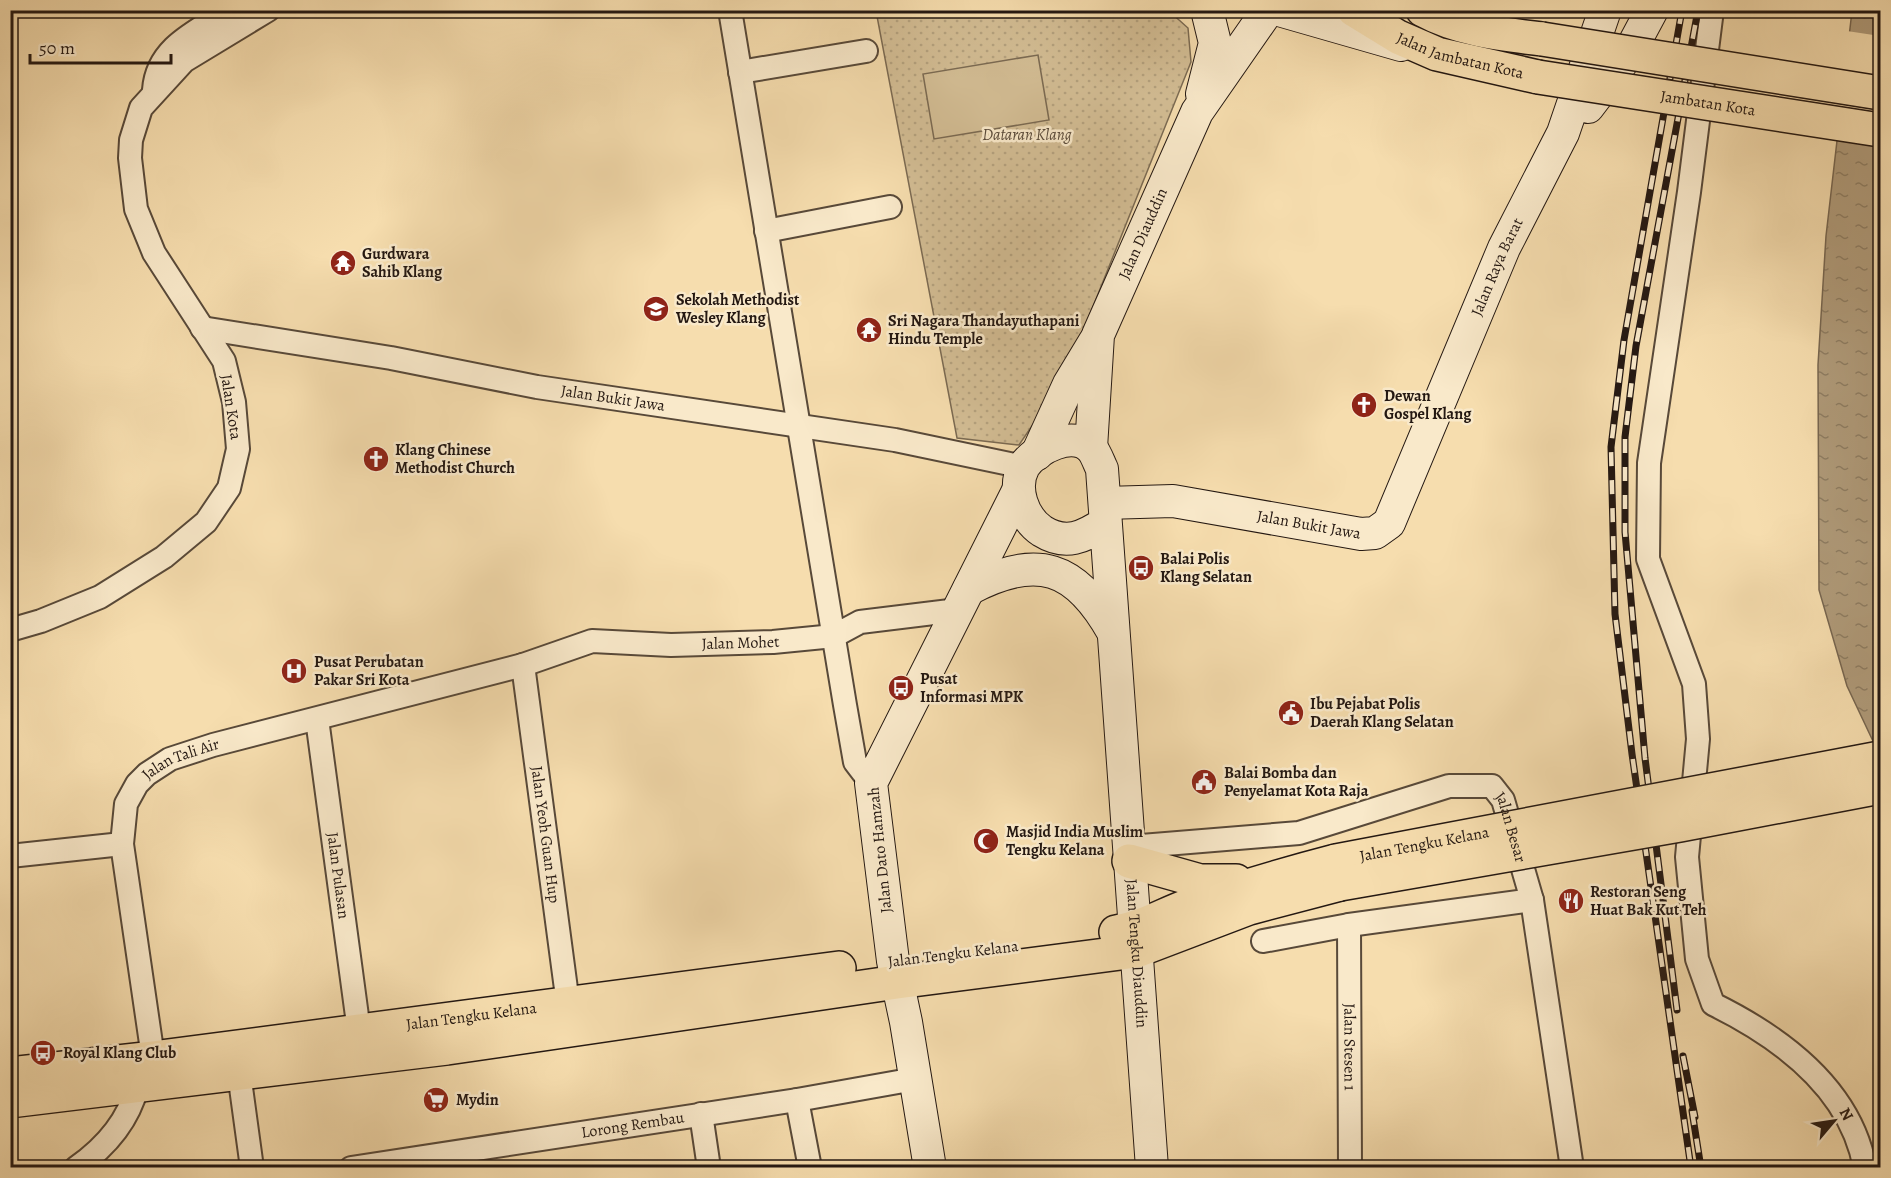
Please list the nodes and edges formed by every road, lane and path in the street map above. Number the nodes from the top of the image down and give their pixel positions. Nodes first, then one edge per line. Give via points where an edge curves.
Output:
1 (230, 10) edge
2 (730, 10) edge
3 (1207, 10) edge
4 (1268, 10) edge
5 (1354, 10) edge
6 (1423, 10) edge
7 (1605, 10) edge
8 (1652, 10) edge
9 (1712, 10) edge
10 (266, 11) edge
11 (1292, 14) edge
12 (1250, 39) junction
13 (866, 51) dead end
14 (1437, 54) junction
15 (740, 72) junction
16 (1538, 77) joint
17 (1881, 93) edge
18 (147, 99) junction
19 (1197, 112) junction
20 (1881, 130) edge
21 (1563, 134) junction
22 (890, 207) dead end
23 (766, 231) junction
24 (202, 328) junction
25 (1098, 335) junction
26 (798, 427) junction
27 (1097, 459) junction
28 (1026, 471) junction
29 (1224, 509) junction
30 (1105, 513) junction
31 (1389, 523) joint
32 (964, 599) junction
33 (10, 630) edge
34 (1113, 632) junction
35 (834, 636) junction
36 (523, 665) junction
37 (317, 719) junction
38 (1881, 758) edge
39 (871, 783) junction
40 (1881, 787) edge
41 (122, 844) junction
42 (1129, 854) junction
43 (10, 856) edge
44 (1338, 872) junction
45 (1255, 882) junction
46 (1532, 900) junction
47 (1349, 925) junction
48 (1135, 940) junction
49 (1263, 941) dead end
50 (895, 971) junction
51 (568, 1004) junction
52 (359, 1031) junction
53 (143, 1072) junction
54 (239, 1073) junction
55 (10, 1074) edge
56 (915, 1079) junction
57 (797, 1100) junction
58 (10, 1101) edge
59 (701, 1114) junction
60 (76, 1167) edge
61 (252, 1167) edge
62 (351, 1167) edge
63 (709, 1167) edge
64 (810, 1167) edge
65 (930, 1167) edge
66 (1152, 1167) edge
67 (1350, 1167) edge
68 (1572, 1167) edge
69 (1865, 1167) edge

1 - 18 street, Jalan Kota via 169,51
2 - 15 street
3 - 19 main road via 1215,43
4 - 12 main road
5 - 14 highway, Jalan Jambatan Kota via 1398,37
6 - 17 highway, Jalan Jambatan Kota, bridge via 1442,20 1485,32
7 - 21 main road, Jalan Raya Barat
8 - 21 main road via 1629,53
9 - 69 street via 1649,463 1648,559 1694,684 1698,740 1687,857 1697,959 1713,1004 1760,1029 1797,1057 1843,1109 1861,1145
10 - 18 street, Jalan Kota via 194,54
11 - 12 main road
11 - 14 main road
12 - 19 main road, Jalan Diauddin
13 - 15 street
14 - 16 highway, Jalan Jambatan Kota
15 - 23 street
16 - 20 highway, Jambatan Kota, bridge
18 - 24 street, Jalan Kota via 130,140 136,208 154,253
19 - 25 main road, Jalan Diauddin
21 - 31 main road, Jalan Raya Barat via 1504,248
22 - 23 street
23 - 26 street
24 - 26 street, Jalan Bukit Jawa via 391,358 537,387
24 - 33 street, Jalan Kota via 224,361 234,402 238,449 229,488 206,522 164,557 100,597
25 - 27 main road, Jalan Diauddin
25 - 28 main road, Jalan Dato Hamzah
26 - 28 street, Jalan Bukit Jawa via 895,440
26 - 35 street
27 - 28 main road, Jalan Bukit Jawa via 1078,442 1064,441
27 - 29 main road, Jalan Bukit Jawa
27 - 30 main road
28 - 30 main road, Jalan Bukit Jawa via 1025,513 1034,524 1059,539 1076,539
28 - 32 main road, Jalan Dato Hamzah
29 - 30 main road, Jalan Bukit Jawa via 1173,501
29 - 31 main road, Jalan Bukit Jawa via 1361,534 1375,533
30 - 34 main road, Jalan Tengku Diauddin
32 - 34 main road via 996,574 1041,569 1065,576 1097,605
32 - 35 street, Jalan Mohet via 860,622
32 - 39 main road, Jalan Dato Hamzah
34 - 42 main road, Jalan Tengku Diauddin
35 - 36 street, Jalan Mohet via 672,645 592,641
35 - 39 street via 855,762
36 - 37 street, Jalan Tali Air
36 - 51 street, Jalan Yeoh Guan Hup
37 - 41 street, Jalan Tali Air via 170,759 137,784 126,804
37 - 52 street, Jalan Pulasan
38 - 44 highway, Jalan Tengku Kelana, bridge
39 - 50 main road, Jalan Dato Hamzah
40 - 44 highway, Jalan Tengku Kelana, bridge via 1692,823
41 - 43 street
41 - 53 street, Jalan Tali Air
42 - 45 highway via 1200,881
42 - 46 street, Jalan Besar via 1299,833 1449,786 1492,786 1503,800
42 - 48 main road, Jalan Tengku Diauddin
44 - 45 highway, Jalan Tengku Kelana
44 - 48 highway, Jalan Tengku Kelana via 1249,908
45 - 48 highway, Jalan Tengku Kelana via 1179,909
46 - 47 street
46 - 68 street, Jalan Besar
47 - 49 street
47 - 67 street, Jalan Stesen 1
48 - 50 highway, Jalan Tengku Kelana
48 - 66 main road, Jalan Tengku Diauddin
50 - 51 highway, Jalan Tengku Kelana
50 - 54 highway, Jalan Tengku Kelana via 447,1048
50 - 56 main road, Jalan Dato Hamzah
51 - 52 highway, Jalan Tengku Kelana
52 - 53 highway, Jalan Tengku Kelana
53 - 54 highway, Jalan Tengku Kelana
53 - 55 highway, Jalan Tengku Kelana
53 - 58 highway, Jalan Tengku Kelana
53 - 60 street via 127,1116 107,1143
54 - 61 street
56 - 57 street, Lorong Rembau
56 - 65 main road, Jalan Dato Hamzah
57 - 59 street, Lorong Rembau
57 - 64 street
59 - 62 street, Lorong Rembau
59 - 63 street

